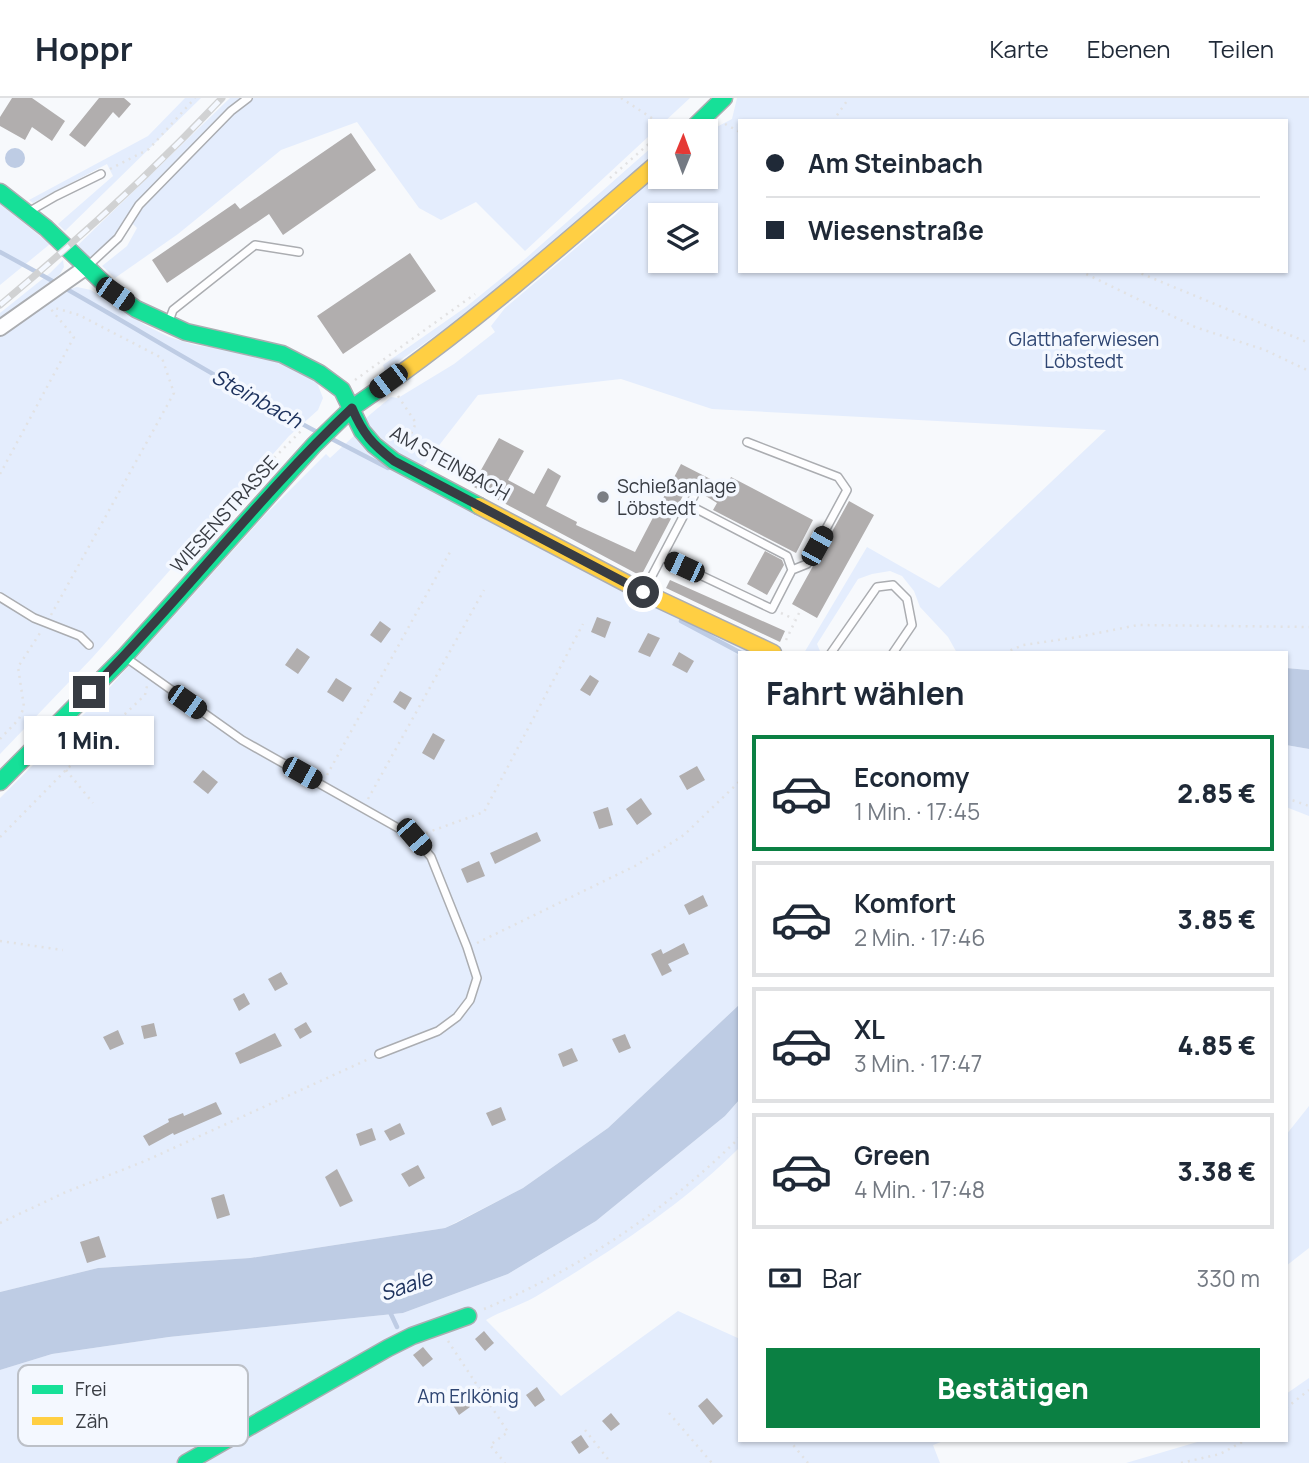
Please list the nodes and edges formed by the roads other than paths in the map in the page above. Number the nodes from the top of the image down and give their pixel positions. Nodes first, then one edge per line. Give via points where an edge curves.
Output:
1 (248, 98) edge
2 (724, 98) edge
3 (702, 119) edge
4 (648, 170) edge
5 (101, 174) road end
6 (0, 192) edge
7 (27, 213) junction
8 (299, 252) dead end
9 (85, 268) junction
10 (167, 325) junction
11 (0, 328) edge
12 (352, 408) junction
13 (747, 442) dead end
14 (694, 496) dead end
15 (690, 505) junction
16 (662, 557) junction
17 (792, 570) junction
18 (643, 592) junction
19 (0, 597) edge
20 (89, 645) dead end
21 (778, 649) edge
22 (832, 651) edge
23 (894, 651) edge
24 (124, 657) junction
25 (0, 782) edge
26 (379, 1054) road end
27 (468, 1315) road end
28 (248, 1428) edge
29 (216, 1446) edge
30 (186, 1463) edge

1 - 9 lane via 139,205 118,238
2 - 3 street
4 - 12 street, WIESENSTRASSE via 455,335
5 - 7 lane
6 - 7 street, AM STEINBACH
7 - 9 street, AM STEINBACH
8 - 10 lane via 255,245 173,310
9 - 10 street, AM STEINBACH via 136,309
9 - 11 street
10 - 12 street, AM STEINBACH via 282,354 342,390
12 - 18 street, AM STEINBACH via 362,431 394,461
12 - 24 street, WIESENSTRASSE
13 - 17 lane via 838,477 847,490 807,564
14 - 15 lane
15 - 16 lane
15 - 17 lane via 788,556
16 - 17 lane via 772,608
16 - 18 lane
18 - 21 street, AM STEINBACH
19 - 20 lane via 46,624 80,636
22 - 23 lane via 877,587 893,586 908,599 912,625
24 - 25 street, WIESENSTRASSE
24 - 26 lane via 242,740 414,837 431,857 477,978 470,1000 457,1017 438,1031
27 - 28 street via 388,1348
29 - 30 street

